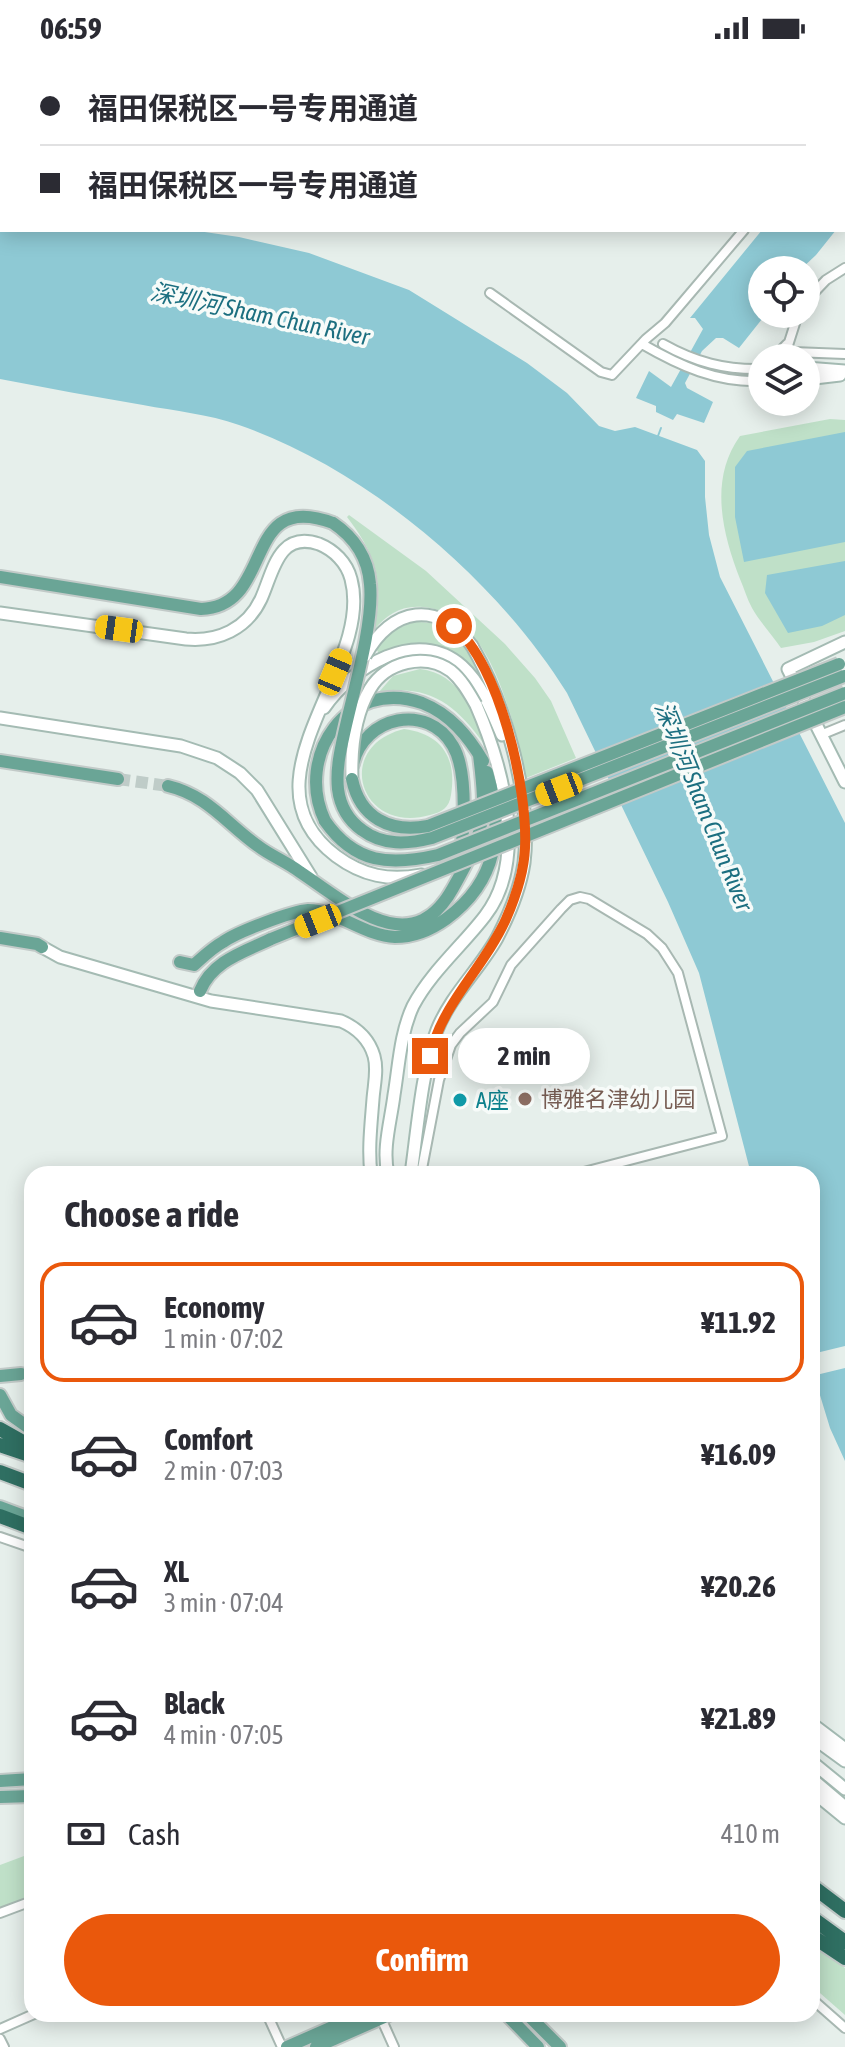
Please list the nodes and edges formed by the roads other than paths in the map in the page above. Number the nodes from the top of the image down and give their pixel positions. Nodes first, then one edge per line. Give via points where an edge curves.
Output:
1 (742, 232) edge
2 (845, 268) edge
3 (820, 286) edge
4 (490, 293) dead end
5 (794, 328) edge
6 (792, 333) junction
7 (642, 344) junction
8 (663, 344) dead end
9 (787, 344) edge
10 (788, 344) edge
11 (792, 344) edge
12 (820, 354) edge
13 (845, 354) edge
14 (748, 369) edge
15 (820, 373) edge
16 (845, 373) edge
17 (748, 381) edge
18 (0, 577) edge
19 (0, 613) edge
20 (845, 642) edge
21 (843, 669) edge
22 (355, 679) junction
23 (845, 693) edge
24 (845, 707) edge
25 (0, 718) edge
26 (845, 725) edge
27 (823, 734) junction
28 (479, 755) junction
29 (0, 761) edge
30 (301, 767) junction
31 (118, 779) tunnel mouth
32 (352, 779) junction
33 (845, 782) edge
34 (168, 786) tunnel mouth
35 (524, 789) junction
36 (506, 811) junction
37 (453, 867) junction
38 (316, 883) junction
39 (449, 897) junction
40 (0, 938) edge
41 (42, 947) joint
42 (180, 962) dead end
43 (200, 991) dead end
44 (370, 1166) edge
45 (388, 1166) edge
46 (412, 1166) edge
47 (423, 1166) edge
48 (607, 1166) edge
49 (21, 1374) dead end
50 (0, 1376) edge
51 (0, 1395) edge
52 (24, 1424) edge
53 (0, 1429) edge
54 (24, 1442) edge
55 (0, 1445) edge
56 (24, 1453) edge
57 (0, 1472) edge
58 (24, 1481) edge
59 (0, 1507) edge
60 (0, 1516) edge
61 (24, 1516) edge
62 (24, 1525) edge
63 (0, 1537) edge
64 (24, 1545) edge
65 (820, 1739) edge
66 (845, 1749) edge
67 (845, 1761) edge
68 (820, 1768) edge
69 (826, 1773) junction
70 (845, 1777) edge
71 (24, 1780) edge
72 (0, 1781) edge
73 (820, 1786) edge
74 (845, 1789) edge
75 (24, 1796) edge
76 (0, 1797) edge
77 (820, 1798) edge
78 (845, 1807) edge
79 (845, 1818) edge
80 (820, 1892) edge
81 (24, 1904) edge
82 (845, 1911) edge
83 (0, 1913) edge
84 (820, 1924) edge
85 (820, 1929) edge
86 (820, 1941) edge
87 (845, 1942) edge
88 (845, 1958) edge
89 (820, 2006) edge
90 (24, 2018) edge
91 (271, 2022) edge
92 (343, 2022) edge
93 (372, 2022) edge
94 (388, 2022) edge
95 (514, 2022) edge
96 (535, 2022) edge
97 (845, 2028) edge
98 (0, 2029) edge
99 (0, 2039) edge
100 (4, 2047) edge
101 (284, 2047) edge
102 (316, 2047) edge
103 (394, 2047) edge
104 (538, 2047) edge
105 (560, 2047) edge

1 - 7 street
2 - 3 street
4 - 7 street via 601,372 616,373
5 - 6 street
6 - 9 street
6 - 10 street
6 - 11 street
7 - 17 street via 690,369
8 - 14 street via 699,361
12 - 13 street
15 - 16 main road
18 - 22 main road, bridge via 214,609 239,594 266,539 280,525 299,517 323,519 358,547 370,584 369,616
19 - 30 main road via 186,639 212,638 234,630 253,612 273,564 285,550 302,542 323,546 348,570 354,609 346,646
20 - 27 main road via 788,669
21 - 35 main road, bridge
22 - 35 main road, bridge via 376,637 389,625 425,615 445,620 472,646 499,702
22 - 35 main road, bridge via 337,779 346,813 361,829 387,841 418,841 448,833
23 - 28 main road, bridge via 438,855 390,862 355,851 325,821 315,795 316,760 330,731 356,709 380,700 420,703 455,724
24 - 37 main road, bridge
25 - 38 main road via 181,746 223,761 257,790
26 - 27 street
27 - 33 main road
28 - 36 main road
28 - 39 main road via 485,813 476,848
28 - 42 main road via 495,805 493,853 475,890 441,923 420,933 390,936 307,910 223,942 194,965
29 - 31 main road
30 - 35 main road via 314,725 338,691 391,654 424,650 453,659 476,683
30 - 37 main road, bridge via 308,825 331,852 358,870 398,878
32 - 35 main road, bridge via 365,810 404,829 440,822
32 - 36 main road, bridge via 351,754 366,697 380,677 422,661 442,665 458,677 476,705 495,752
32 - 39 main road, bridge via 357,751 370,733 387,723 408,719 431,725 449,739 460,760 462,785 460,858
34 - 38 main road via 200,798 258,846
35 - 46 main road via 521,879 496,940 437,1029
36 - 45 main road via 505,877 490,909 425,987 409,1017
37 - 43 main road, bridge via 224,962
38 - 39 main road via 362,913 394,925 426,919
40 - 41 main road
41 - 44 main road via 188,995 351,1025 368,1043 376,1068
47 - 48 street via 451,1045 493,1002 517,958 570,900 580,897 647,934 678,973 722,1136
49 - 50 main road
51 - 52 main road via 11,1415
53 - 54 highway
55 - 56 highway
57 - 58 highway
59 - 61 main road
60 - 62 highway
63 - 64 street
65 - 66 main road
65 - 67 main road
68 - 69 main road
69 - 70 main road
69 - 74 main road
71 - 72 main road
73 - 78 main road
75 - 76 main road
77 - 79 main road
80 - 82 highway
81 - 83 street
84 - 87 highway
85 - 87 highway
86 - 88 highway
89 - 97 street
90 - 98 street
91 - 101 street
92 - 101 main road
93 - 102 main road
94 - 103 street
95 - 104 main road
96 - 105 main road
99 - 100 street

